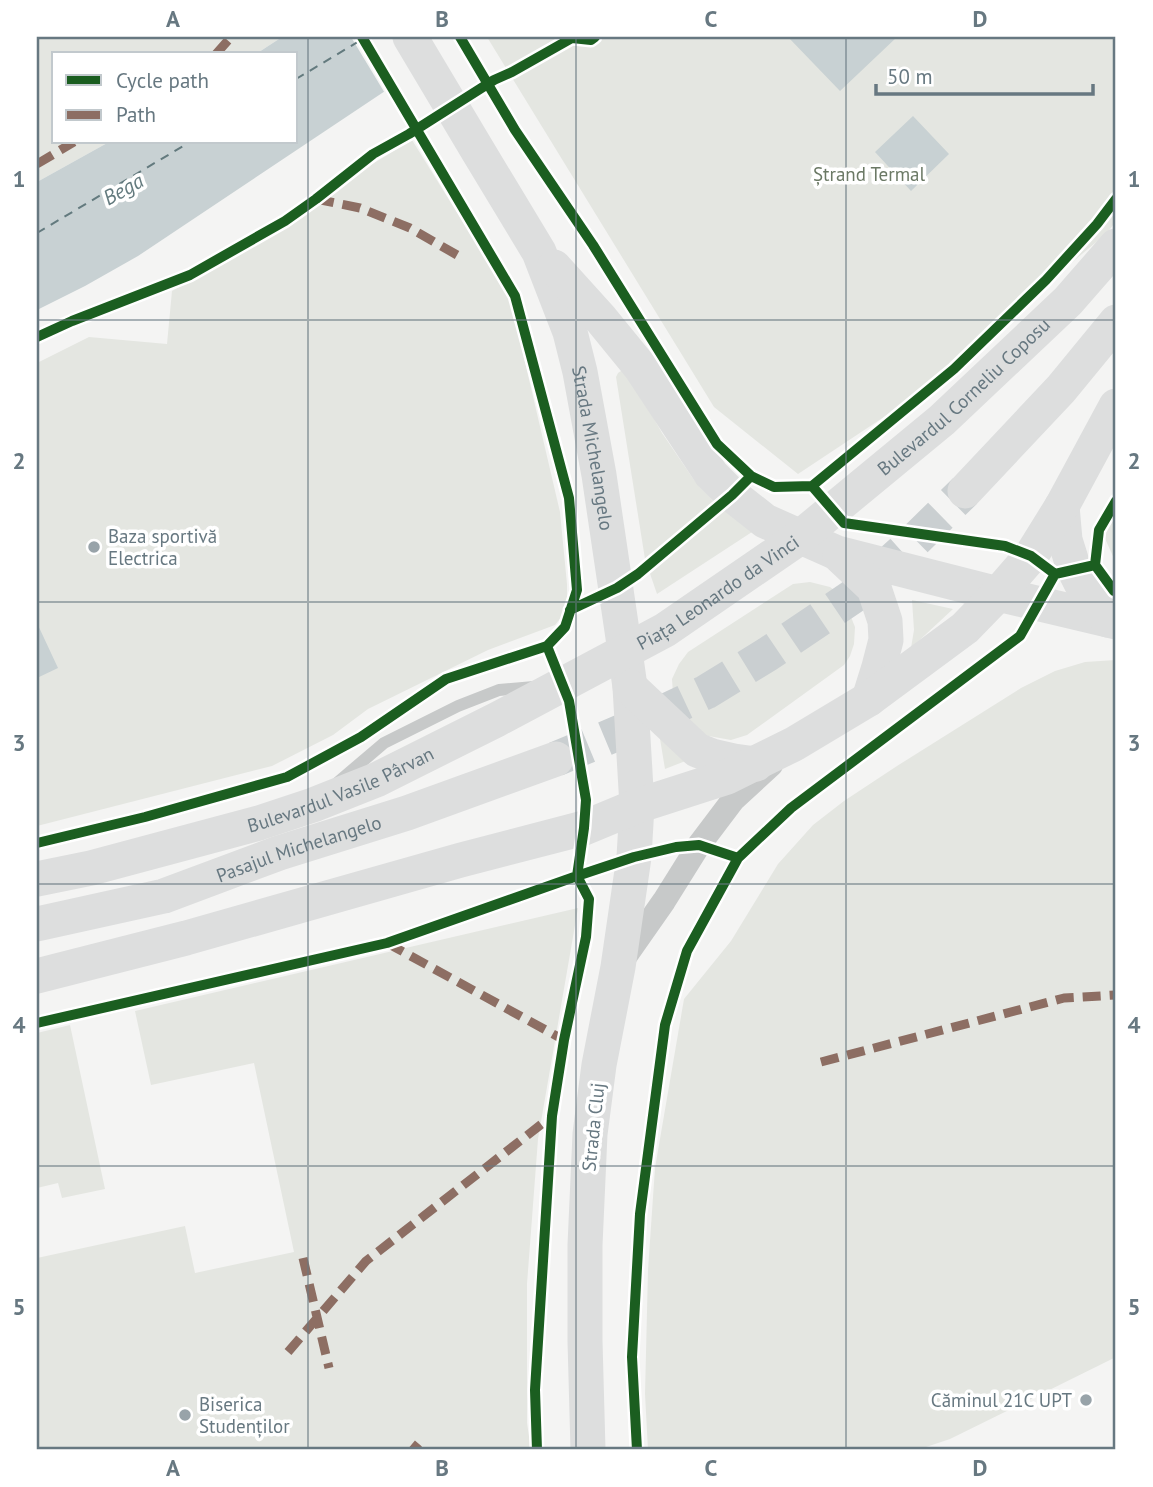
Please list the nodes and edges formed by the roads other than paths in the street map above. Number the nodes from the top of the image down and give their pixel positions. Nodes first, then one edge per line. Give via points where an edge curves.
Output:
1 (410, 37) edge
2 (1116, 246) edge
3 (540, 252) junction
4 (1116, 322) edge
5 (1116, 406) edge
6 (965, 491) tunnel mouth
7 (1062, 506) junction
8 (799, 538) junction
9 (837, 553) junction
10 (998, 594) junction
11 (1112, 621) edge
12 (625, 651) junction
13 (630, 687) junction
14 (869, 699) junction
15 (794, 744) junction
16 (556, 759) tunnel mouth
17 (756, 764) junction
18 (637, 806) junction
19 (37, 879) edge
20 (37, 924) edge
21 (618, 967) junction
22 (37, 976) edge
23 (588, 1450) edge

1 - 3 main road, Strada Michelangelo
2 - 8 main road, Bulevardul Corneliu Coposu via 1068,301 943,421
3 - 8 main road, Strada Michelangelo via 641,368 711,474 765,521
3 - 12 main road, Strada Michelangelo via 580,372
4 - 6 main road via 1061,389
5 - 7 main road
7 - 10 main road via 1031,556
7 - 11 main road via 1074,569 1088,597
8 - 9 main road, Piața Leonardo da Vinci
8 - 12 main road, Piața Leonardo da Vinci via 665,630
9 - 10 main road, Piața Leonardo da Vinci
9 - 14 main road via 874,588 885,621 886,640
10 - 11 main road, Piața Leonardo da Vinci
10 - 14 main road via 965,628
12 - 13 main road, Piața Leonardo da Vinci
12 - 19 main road, Bulevardul Vasile Pârvan via 376,780 313,805
13 - 17 main road via 697,750
13 - 18 main road, Piața Leonardo da Vinci
14 - 15 main road
15 - 17 main road
15 - 21 street via 733,800
16 - 20 main road, Pasajul Michelangelo via 164,896
17 - 18 main road
18 - 21 main road, Strada Cluj
18 - 22 main road via 581,829
21 - 23 main road, Strada Cluj via 590,1133 584,1245

